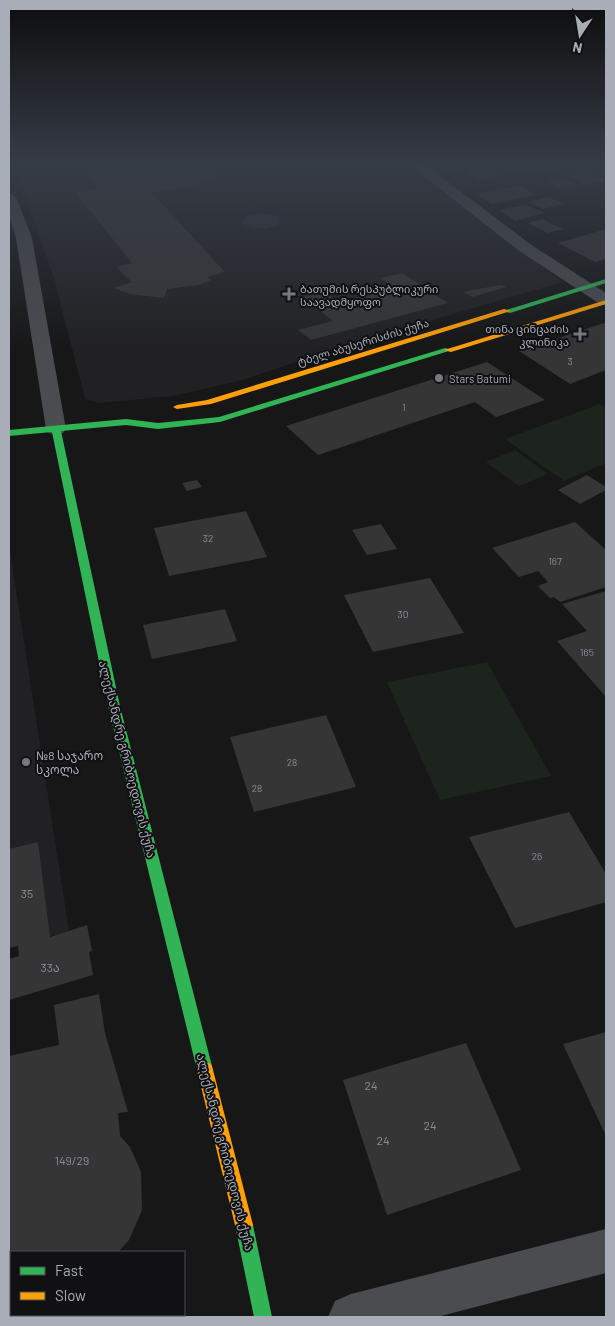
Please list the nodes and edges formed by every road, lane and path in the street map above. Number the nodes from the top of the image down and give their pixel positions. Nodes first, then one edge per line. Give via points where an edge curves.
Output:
1 (19, 225) edge
2 (495, 225) edge
3 (606, 282) edge
4 (586, 288) junction
5 (606, 301) edge
6 (170, 408) dead end
7 (150, 411) dead end
8 (126, 422) junction
9 (56, 429) junction
10 (9, 432) edge
11 (606, 1250) edge
12 (263, 1317) edge
13 (351, 1317) edge

1 - 9 street, ალექსანდრე გრიბოედოვის ქუჩა
2 - 4 street
3 - 4 main road, ტბელ აბუსერისძის ქუჩა
4 - 5 street
4 - 6 main road, ტბელ აბუსერისძის ქუჩა via 208,402
5 - 8 main road via 220,419 158,426
7 - 8 main road
8 - 9 main road
9 - 10 main road
9 - 12 main road, ალექსანდრე გრიბოედოვის ქუჩა via 114,706 253,1260
11 - 13 street

